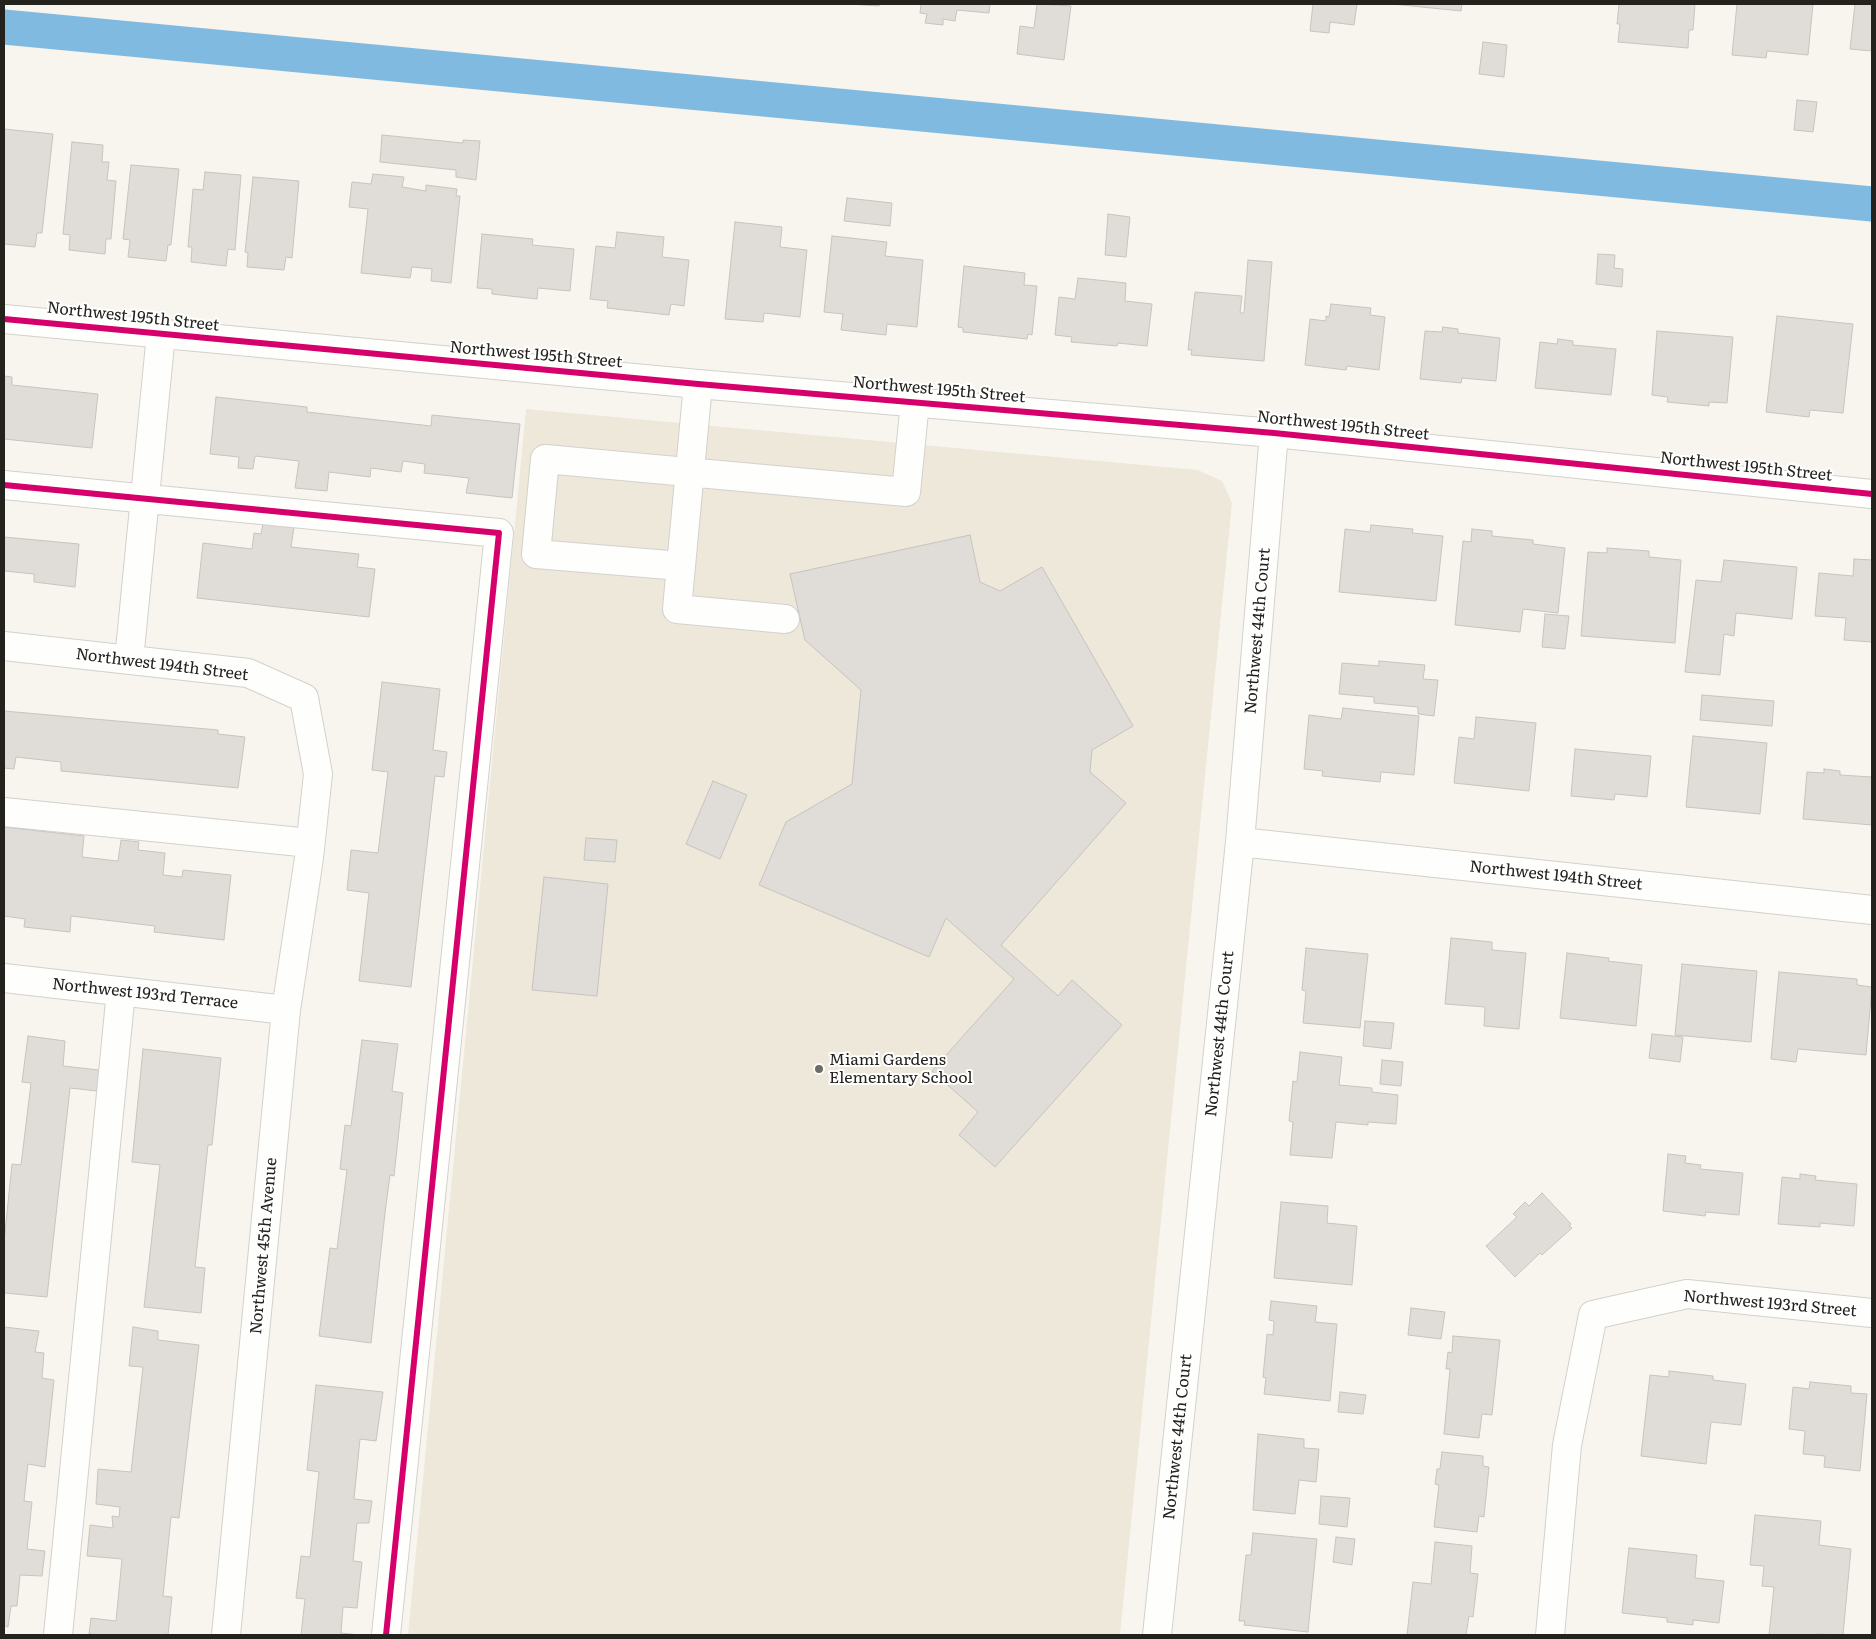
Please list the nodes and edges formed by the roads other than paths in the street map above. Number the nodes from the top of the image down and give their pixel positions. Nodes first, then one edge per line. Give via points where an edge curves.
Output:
1 (4, 319) edge
2 (161, 334) junction
3 (698, 384) junction
4 (915, 402) junction
5 (1274, 433) junction
6 (690, 472) junction
7 (4, 485) edge
8 (1872, 494) edge
9 (145, 499) junction
10 (681, 566) junction
11 (785, 619) dead end
12 (4, 646) edge
13 (129, 660) junction
14 (4, 812) edge
15 (1240, 842) junction
16 (310, 850) junction
17 (1872, 910) edge
18 (4, 978) edge
19 (121, 991) junction
20 (286, 1010) junction
21 (1872, 1313) edge
22 (58, 1635) edge
23 (226, 1635) edge
24 (386, 1635) edge
25 (1157, 1635) edge
26 (1550, 1635) edge

1 - 2 street, Northwest 195th Street
2 - 3 street, Northwest 195th Street
2 - 9 street
3 - 4 street, Northwest 195th Street
3 - 6 street
4 - 5 street, Northwest 195th Street
4 - 6 street via 906,492
5 - 8 street, Northwest 195th Street
5 - 15 street, Northwest 44th Court
6 - 10 street
6 - 10 street via 545,459 536,554
7 - 9 street
9 - 13 street
9 - 24 street via 500,533
10 - 11 street via 677,609
12 - 13 street, Northwest 194th Street
13 - 16 street, Northwest 194th Street via 248,673 304,698 318,774
14 - 16 street
15 - 17 street, Northwest 194th Street
15 - 25 street, Northwest 44th Court
16 - 20 street, Northwest 45th Avenue
18 - 19 street, Northwest 193rd Terrace
19 - 20 street, Northwest 193rd Terrace
19 - 22 street
20 - 23 street, Northwest 45th Avenue
21 - 26 street, Northwest 193rd Street via 1687,1294 1593,1315 1567,1445

